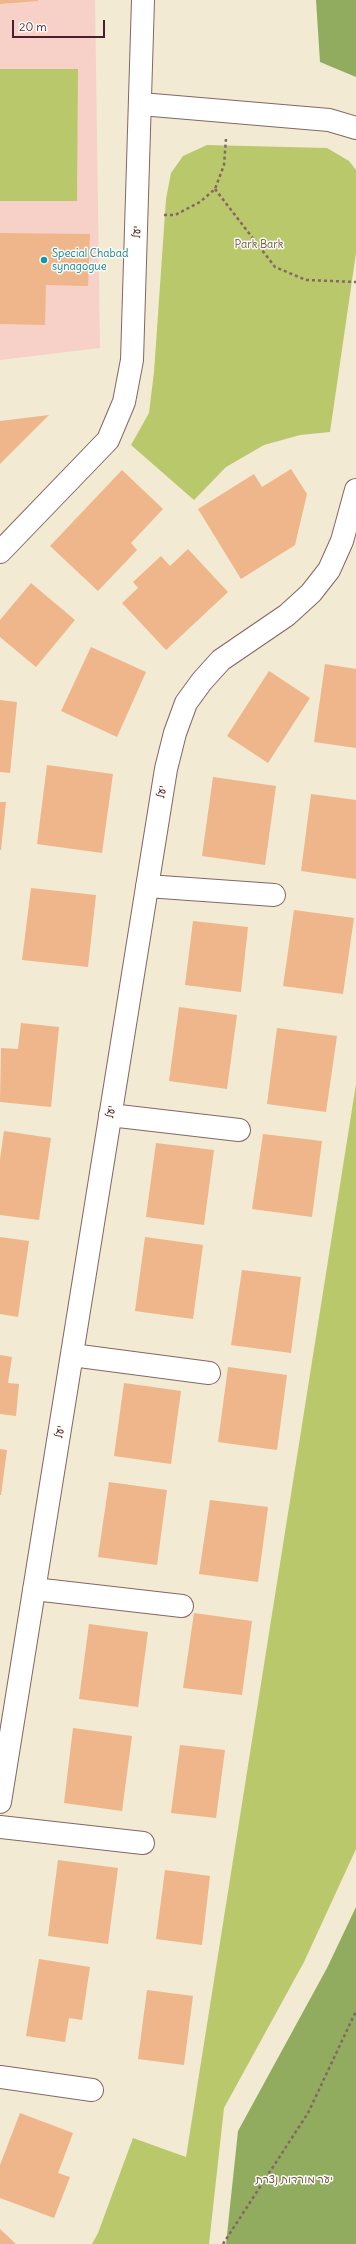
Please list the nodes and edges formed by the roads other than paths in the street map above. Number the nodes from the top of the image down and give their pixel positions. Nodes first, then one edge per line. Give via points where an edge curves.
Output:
1 (143, 0) edge
2 (141, 104) junction
3 (356, 128) edge
4 (356, 490) edge
5 (0, 552) edge
6 (147, 886) junction
7 (274, 895) dead end
8 (110, 1115) junction
9 (239, 1130) dead end
10 (72, 1355) junction
11 (209, 1373) dead end
12 (34, 1588) junction
13 (182, 1606) dead end
14 (0, 1802) edge
15 (0, 1827) edge
16 (143, 1843) dead end
17 (0, 2077) edge
18 (92, 2090) dead end

1 - 2 street, יעל
2 - 3 street via 329,120
2 - 5 street, יעל via 132,360 124,402 108,440
4 - 6 street, יעל via 342,541 329,570 315,588 287,615 221,660 186,703 166,769
6 - 7 street
6 - 8 street, יעל
8 - 9 street
8 - 10 street, יעל
10 - 11 street
10 - 12 street, יעל
12 - 13 street
12 - 14 street, יעל
15 - 16 street
17 - 18 street

